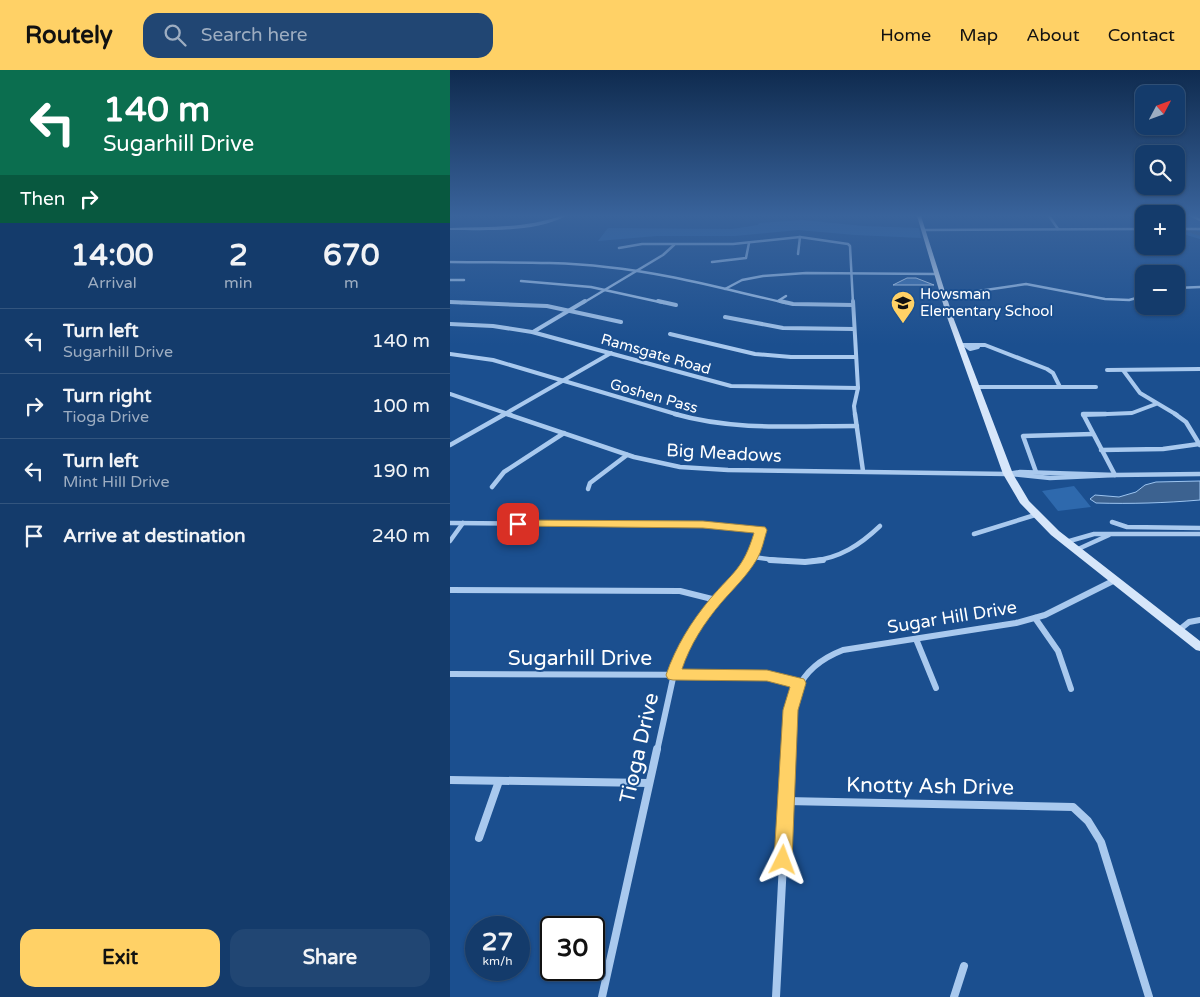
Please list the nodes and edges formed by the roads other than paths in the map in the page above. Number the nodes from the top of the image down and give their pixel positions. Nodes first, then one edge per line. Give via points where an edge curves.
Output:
1 (500, 259) edge
2 (553, 259) edge
3 (656, 259) edge
4 (735, 259) edge
5 (850, 259) edge
6 (933, 259) edge
7 (450, 262) edge
8 (498, 262) junction
9 (712, 262) dead end
10 (549, 263) junction
11 (635, 271) junction
12 (851, 273) junction
13 (937, 274) junction
14 (450, 280) edge
15 (464, 280) dead end
16 (521, 281) dead end
17 (1200, 287) edge
18 (1185, 288) edge
19 (605, 289) junction
20 (725, 290) junction
21 (942, 291) junction
22 (786, 296) dead end
23 (1135, 298) edge
24 (778, 301) junction
25 (450, 302) edge
26 (676, 305) dead end
27 (853, 305) junction
28 (570, 310) junction
29 (725, 317) dead end
30 (621, 322) dead end
31 (450, 324) edge
32 (854, 329) junction
33 (532, 332) junction
34 (670, 334) dead end
35 (964, 346) junction
36 (988, 346) junction
37 (611, 353) junction
38 (450, 354) edge
39 (856, 357) junction
40 (1198, 369) edge
41 (1108, 370) dead end
42 (1123, 370) junction
43 (1200, 375) edge
44 (563, 381) junction
45 (976, 386) junction
46 (1060, 387) junction
47 (1096, 387) dead end
48 (858, 388) junction
49 (451, 395) edge
50 (1156, 404) junction
51 (506, 413) junction
52 (857, 426) junction
53 (564, 433) junction
54 (1093, 434) junction
55 (450, 445) edge
56 (1200, 445) edge
57 (1102, 450) junction
58 (627, 455) junction
59 (862, 471) junction
60 (1036, 472) junction
61 (1008, 474) junction
62 (1200, 474) edge
63 (1115, 475) junction
64 (492, 487) dead end
65 (588, 489) dead end
66 (1035, 515) junction
67 (1112, 522) dead end
68 (450, 524) edge
69 (463, 524) junction
70 (880, 526) dead end
71 (1200, 528) edge
72 (974, 534) dead end
73 (1088, 534) junction
74 (1200, 534) edge
75 (1110, 535) junction
76 (450, 541) edge
77 (1097, 541) junction
78 (1066, 542) junction
79 (1075, 550) junction
80 (753, 557) junction
81 (1114, 580) junction
82 (450, 590) edge
83 (716, 600) junction
84 (1036, 618) junction
85 (1200, 620) edge
86 (1179, 630) junction
87 (916, 639) junction
88 (1200, 647) edge
89 (450, 674) edge
90 (673, 675) junction
91 (799, 683) junction
92 (936, 688) dead end
93 (1071, 689) dead end
94 (450, 780) edge
95 (499, 781) junction
96 (649, 783) junction
97 (786, 801) junction
98 (479, 838) dead end
99 (964, 966) dead end
100 (602, 997) edge
101 (776, 997) edge
102 (954, 997) edge
103 (1149, 997) edge

1 - 8 street
2 - 10 street
3 - 11 street
4 - 9 street
5 - 12 street
6 - 13 main road
7 - 8 street
8 - 10 street
10 - 11 street
11 - 19 street
11 - 20 street
12 - 13 street
12 - 20 street via 759,276 742,280
12 - 27 street
13 - 21 main road
14 - 15 street
16 - 19 street
17 - 18 street
19 - 26 street
19 - 28 street
20 - 24 street
21 - 23 street via 977,291 1026,284 1105,300
21 - 35 main road
22 - 24 street
24 - 27 street via 801,305
25 - 28 street via 504,302
27 - 32 street
28 - 30 street
28 - 33 street
29 - 32 street via 783,328
31 - 33 street, Ramsgate Road
32 - 39 street
33 - 37 street, Ramsgate Road
34 - 39 street via 755,354
35 - 36 street
35 - 36 street
35 - 45 main road
36 - 46 street via 1047,369 1053,373
37 - 44 street
37 - 48 street, Ramsgate Road via 731,386
38 - 44 street, Goshen Pass via 493,360
39 - 48 street
40 - 42 street
40 - 43 street
41 - 42 street
42 - 50 street via 1140,393
44 - 51 street
44 - 52 street, Goshen Pass via 704,422
45 - 46 street
45 - 61 main road
46 - 47 street
48 - 52 street via 854,406
49 - 51 street, Big Meadows
50 - 54 street via 1132,413 1083,414
50 - 56 street via 1181,417
51 - 53 street, Big Meadows
51 - 55 street
52 - 59 street
53 - 58 street, Big Meadows
53 - 64 street via 504,472
54 - 57 street
54 - 60 street via 1023,436
56 - 57 street
57 - 63 street
58 - 59 street, Big Meadows via 656,463 704,469
58 - 65 street via 590,483
59 - 61 street, Big Meadows
60 - 61 street, Big Meadows
60 - 63 street, Big Meadows
61 - 63 street, Big Meadows via 1050,478
61 - 66 main road via 1019,496
62 - 63 street, Big Meadows
66 - 72 street
66 - 78 main road
67 - 71 street via 1127,528
68 - 69 street
69 - 76 street
69 - 80 street, Tioga Drive via 703,524 761,530
70 - 80 street via 854,549 830,558 789,562
73 - 75 street
73 - 77 street
73 - 78 street
74 - 75 street
75 - 77 street
77 - 79 street
78 - 79 main road
79 - 81 main road
80 - 83 street, Tioga Drive
81 - 84 street, Sugar Hill Drive
81 - 86 main road
82 - 83 street via 680,592
83 - 90 street, Tioga Drive via 686,642
84 - 87 street, Sugar Hill Drive
84 - 93 street via 1064,663
85 - 86 street via 1189,622
86 - 88 main road
87 - 91 street, Sugar Hill Drive via 836,652 815,664
87 - 92 street
89 - 90 street, Sugarhill Drive
90 - 91 street, Sugarhill Drive via 767,676
90 - 96 street, Tioga Drive
91 - 97 street via 791,710
94 - 95 street
95 - 96 street
95 - 98 street
96 - 100 street, Tioga Drive
97 - 101 street
97 - 103 street, Knotty Ash Drive via 1073,807 1088,820 1101,842
99 - 102 street

